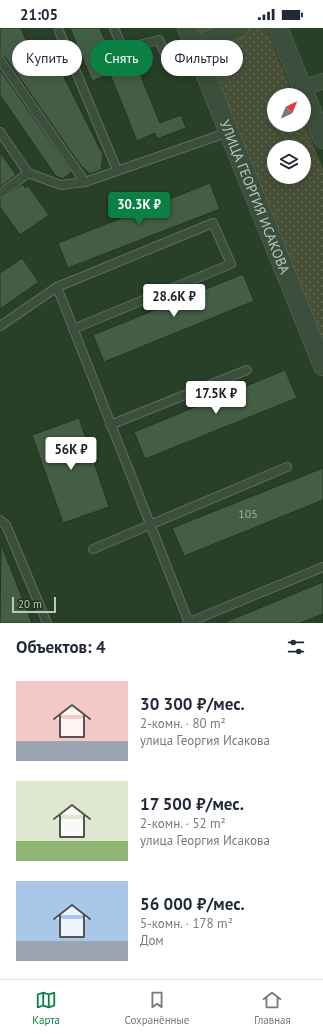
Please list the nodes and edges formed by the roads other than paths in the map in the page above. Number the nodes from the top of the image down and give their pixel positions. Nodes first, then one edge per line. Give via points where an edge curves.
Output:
1 (114, 28) edge
2 (187, 28) edge
3 (239, 28) edge
4 (278, 28) edge
5 (60, 31) dead end
6 (192, 40) edge
7 (209, 40) edge
8 (161, 44) edge
9 (0, 60) edge
10 (206, 76) edge
11 (323, 81) edge
12 (302, 88) edge
13 (305, 88) edge
14 (311, 110) edge
15 (0, 132) edge
16 (229, 132) junction
17 (323, 139) edge
18 (117, 170) junction
19 (28, 172) junction
20 (85, 182) junction
21 (0, 194) edge
22 (57, 287) junction
23 (0, 326) edge
24 (74, 329) junction
25 (323, 366) edge
26 (247, 370) dead end
27 (110, 425) junction
28 (287, 467) dead end
29 (0, 520) edge
30 (150, 525) junction
31 (93, 549) dead end
32 (323, 567) edge
33 (47, 623) edge
34 (188, 623) edge

1 - 8 lane via 123,49 159,40
2 - 6 street, УЛИЦА ГЕОРГИЯ ИСАКОВА
3 - 7 street
4 - 12 street
5 - 18 lane
9 - 20 lane
10 - 16 street, УЛИЦА ГЕОРГИЯ ИСАКОВА
11 - 13 street
14 - 17 street
15 - 19 lane
16 - 18 lane
16 - 25 street, УЛИЦА ГЕОРГИЯ ИСАКОВА
18 - 20 lane
19 - 20 lane via 61,185
19 - 21 lane
22 - 23 lane
22 - 24 lane
22 - 24 lane via 213,223 231,264
24 - 27 lane
26 - 27 lane
27 - 30 lane
28 - 30 lane
29 - 33 lane via 6,525
30 - 31 lane
30 - 34 lane
32 - 34 lane

